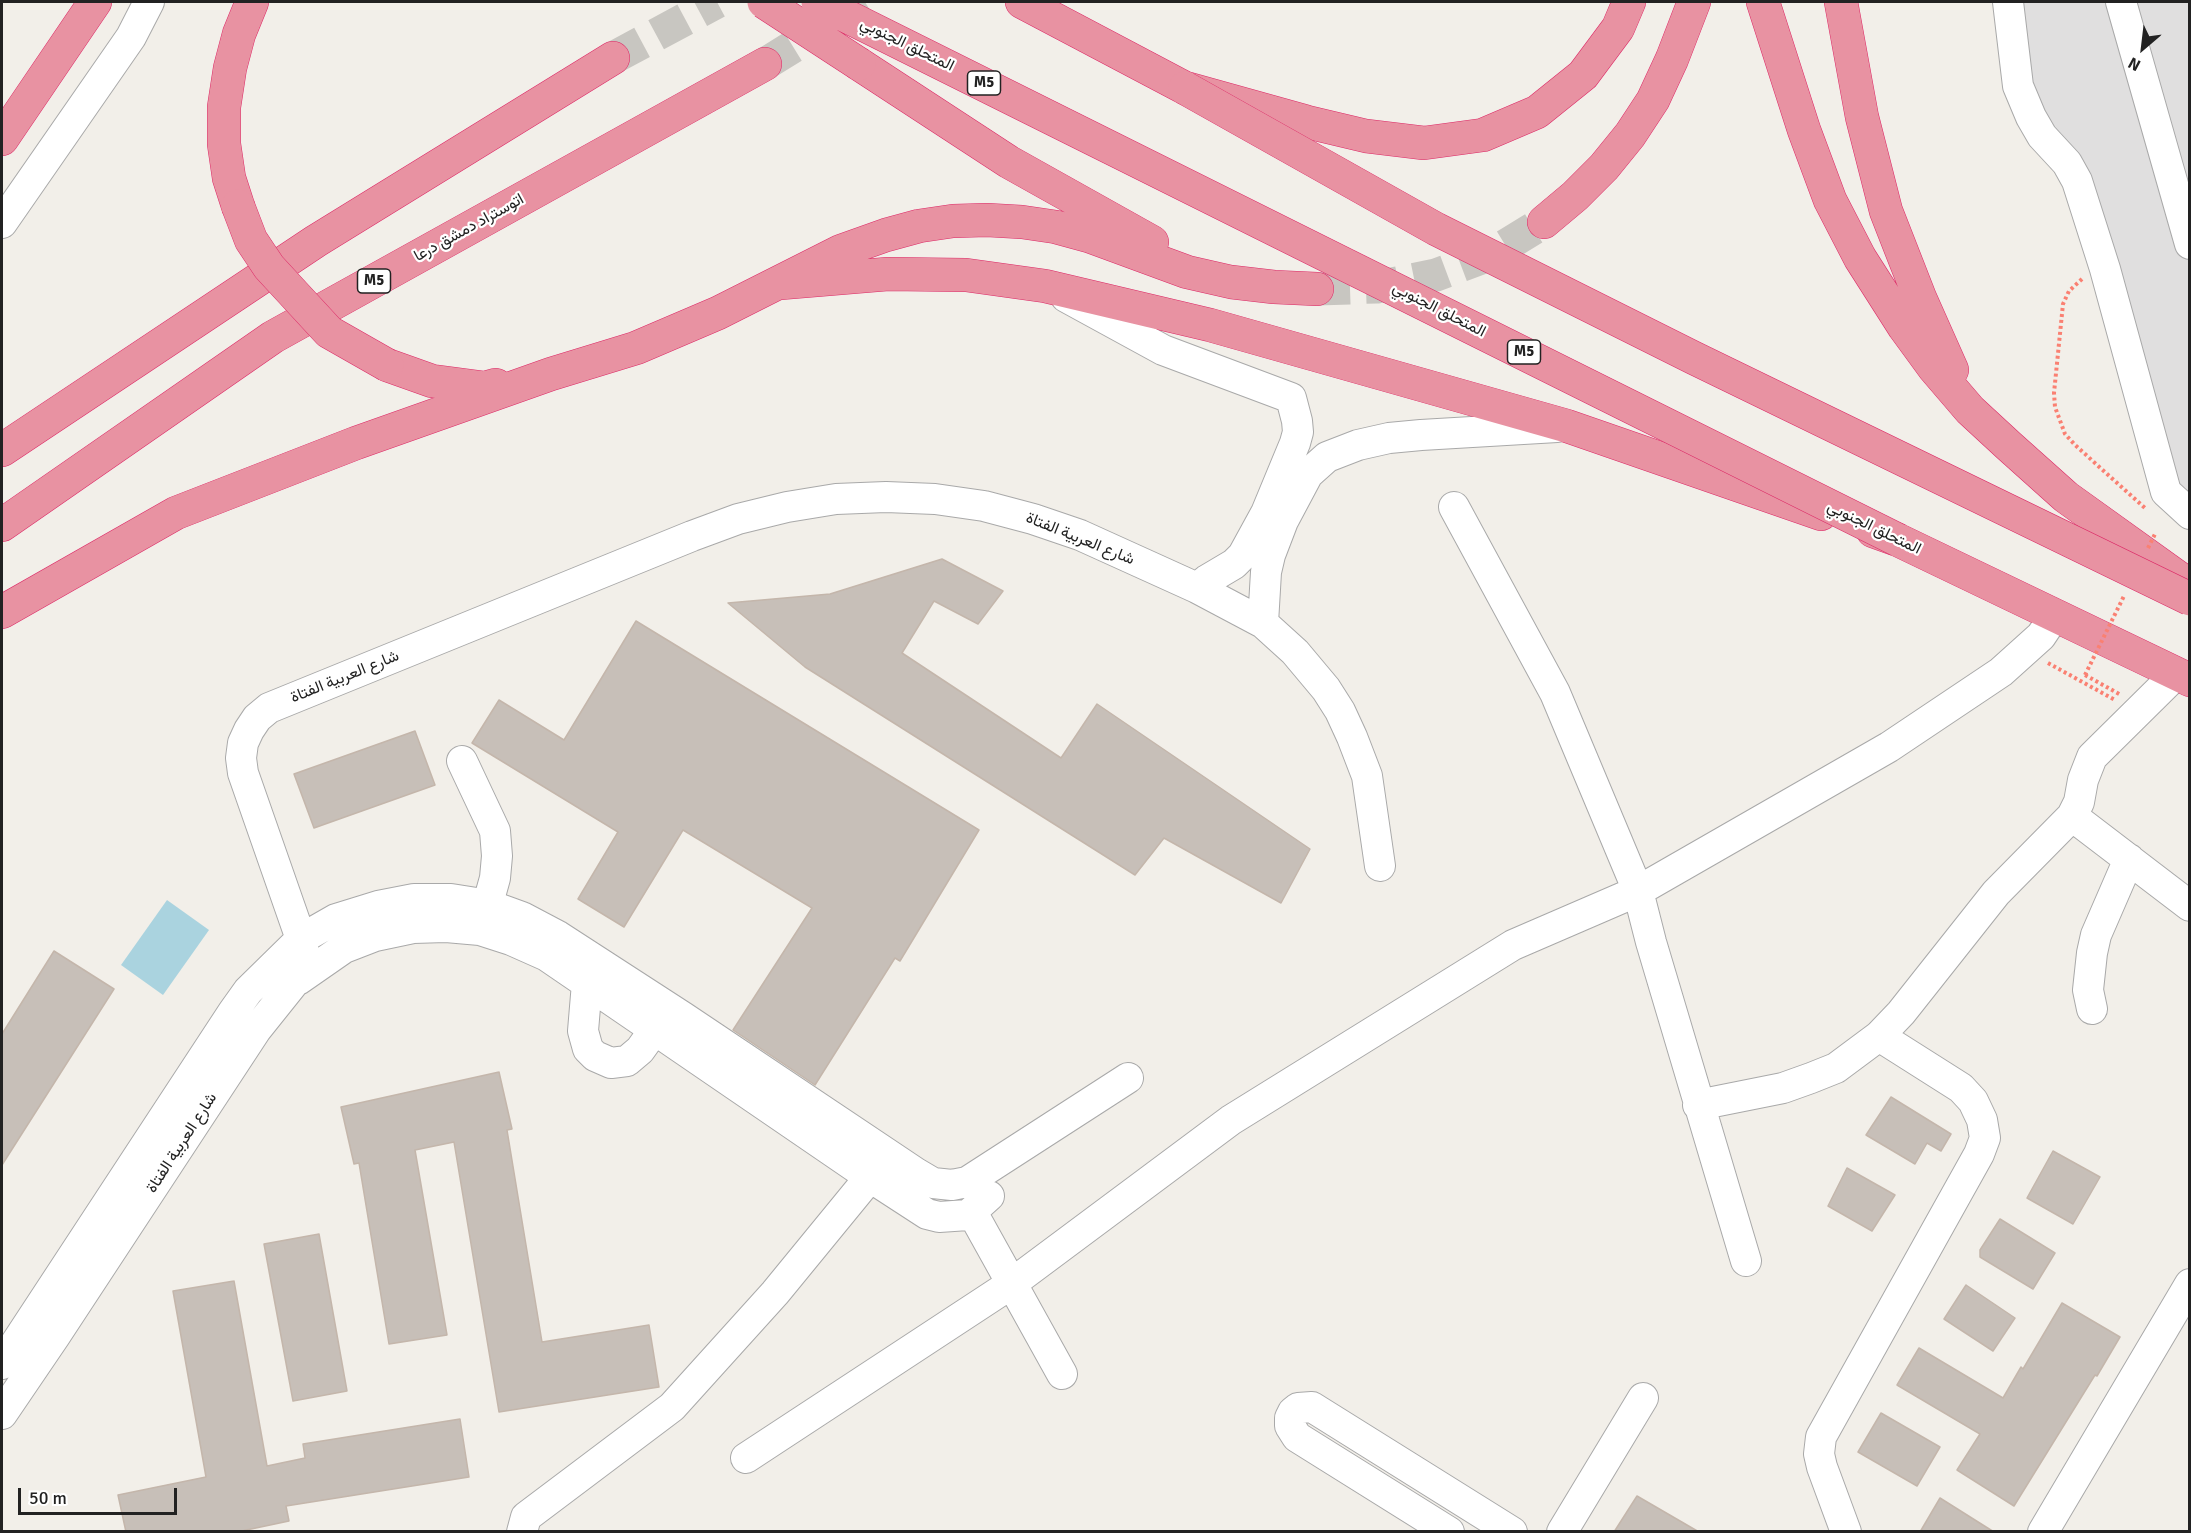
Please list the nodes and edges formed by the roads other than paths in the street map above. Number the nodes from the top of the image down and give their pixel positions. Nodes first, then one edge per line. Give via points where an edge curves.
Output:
1 (95, 2) edge
2 (149, 2) edge
3 (252, 2) edge
4 (764, 2) edge
5 (818, 2) edge
6 (1629, 2) edge
7 (1694, 2) edge
8 (1763, 2) edge
9 (1841, 2) edge
10 (2007, 2) edge
11 (2121, 2) edge
12 (1025, 3) edge
13 (613, 58) tunnel mouth
14 (765, 64) tunnel mouth
15 (1185, 88) junction
16 (2, 139) edge
17 (1544, 222) tunnel mouth
18 (2, 223) edge
19 (2190, 244) edge
20 (1231, 282) junction
21 (780, 283) junction
22 (1045, 286) junction
23 (1317, 289) tunnel mouth
24 (551, 374) junction
25 (1970, 410) junction
26 (1567, 426) junction
27 (2, 450) edge
28 (1454, 507) dead end
29 (2190, 514) edge
30 (1275, 517) junction
31 (2, 525) edge
32 (1898, 540) junction
33 (2190, 586) edge
34 (1197, 588) junction
35 (2190, 599) edge
36 (2, 612) edge
37 (2055, 615) junction
38 (1263, 623) junction
39 (2183, 677) edge
40 (462, 761) dead end
41 (2072, 816) junction
42 (2128, 859) junction
43 (1380, 866) dead end
44 (1638, 891) junction
45 (2190, 906) edge
46 (485, 918) junction
47 (301, 939) junction
48 (298, 980) junction
49 (586, 983) junction
50 (2092, 1009) dead end
51 (670, 1028) junction
52 (1879, 1036) junction
53 (1128, 1078) dead end
54 (1698, 1105) junction
55 (870, 1177) junction
56 (1746, 1261) dead end
57 (1011, 1284) junction
58 (2190, 1284) edge
59 (44, 1328) junction
60 (2, 1364) edge
61 (1062, 1374) dead end
62 (1643, 1398) dead end
63 (2, 1414) edge
64 (746, 1458) dead end
65 (522, 1532) edge
66 (1449, 1532) edge
67 (1512, 1532) edge
68 (1562, 1532) edge
69 (1846, 1532) edge
70 (2043, 1532) edge

1 - 16 highway
2 - 18 street via 131,37
3 - 24 highway, bridge via 230,68 224,144 238,207 269,267 329,332 387,365 432,381 485,388
4 - 20 highway, bridge via 1009,162
5 - 32 highway, المتحلق الجنوبي / M5, bridge
6 - 15 highway via 1618,28 1583,75 1537,112 1483,135 1424,143 1366,136
7 - 17 highway via 1653,100 1630,135 1605,167
8 - 25 highway via 1830,200 1860,258 1904,327
9 - 25 highway via 1862,117 1886,211
10 - 29 street via 2018,86 2042,136 2067,163 2077,181 2166,492
11 - 19 street
12 - 15 highway
13 - 27 highway via 316,241
14 - 31 highway, اتوستراد دمشق درعا / M5 via 273,337
15 - 35 highway, bridge via 1436,229
20 - 21 highway via 1187,272 1056,227 987,220 919,226 886,235 841,252
20 - 23 highway
21 - 22 highway via 888,274 966,275
21 - 24 highway via 636,348
22 - 26 highway via 1210,325
22 - 30 street via 1163,350 1290,398 1298,421
24 - 36 highway via 356,443 176,513
25 - 33 highway via 2066,497
26 - 30 street via 1421,435 1358,445 1327,457 1308,474
26 - 32 highway
28 - 44 street via 1554,693
30 - 34 street via 1234,564
30 - 38 street
32 - 37 highway, المتحلق الجنوبي
34 - 38 street, شارع العربية الفتاة
34 - 47 street, شارع العربية الفتاة via 1033,519 935,499 836,499 738,519 692,536 269,708 257,718 243,743 243,773
37 - 39 highway, المتحلق الجنوبي
37 - 44 street via 2041,636 2001,672 1889,747
38 - 43 street, شارع العربية الفتاة via 1310,669 1348,728 1367,776
39 - 41 street via 2092,757
40 - 46 street via 495,831 497,856
41 - 42 street
41 - 52 street via 1996,893
42 - 45 street
42 - 50 street via 2096,935 2089,980
44 - 54 street
44 - 57 street via 1514,945 1231,1120
46 - 47 street via 451,899 414,900 336,919
46 - 48 street via 375,936 344,948
46 - 49 street via 511,940 547,956
46 - 51 street via 522,917 558,936
47 - 48 street, شارع العربية الفتاة via 305,957
47 - 59 street via 266,972 233,1012
48 - 59 street, شارع العربية الفتاة via 256,1030
49 - 51 street
49 - 51 street via 583,1031 588,1049 595,1056 611,1064 627,1061
51 - 53 street via 933,1183 966,1182
51 - 55 street
52 - 54 street via 1836,1068 1811,1078 1783,1088
52 - 69 street via 1961,1088 1973,1101 1985,1138 1821,1437 1820,1460
54 - 56 street
55 - 57 street via 933,1216 964,1215 981,1204
55 - 65 street via 775,1293 672,1407 526,1517
57 - 61 street
57 - 64 street
58 - 70 street
59 - 60 street
59 - 63 street, شارع العربية الفتاة
62 - 68 street
66 - 67 street via 1298,1437 1290,1426 1293,1412 1312,1407

